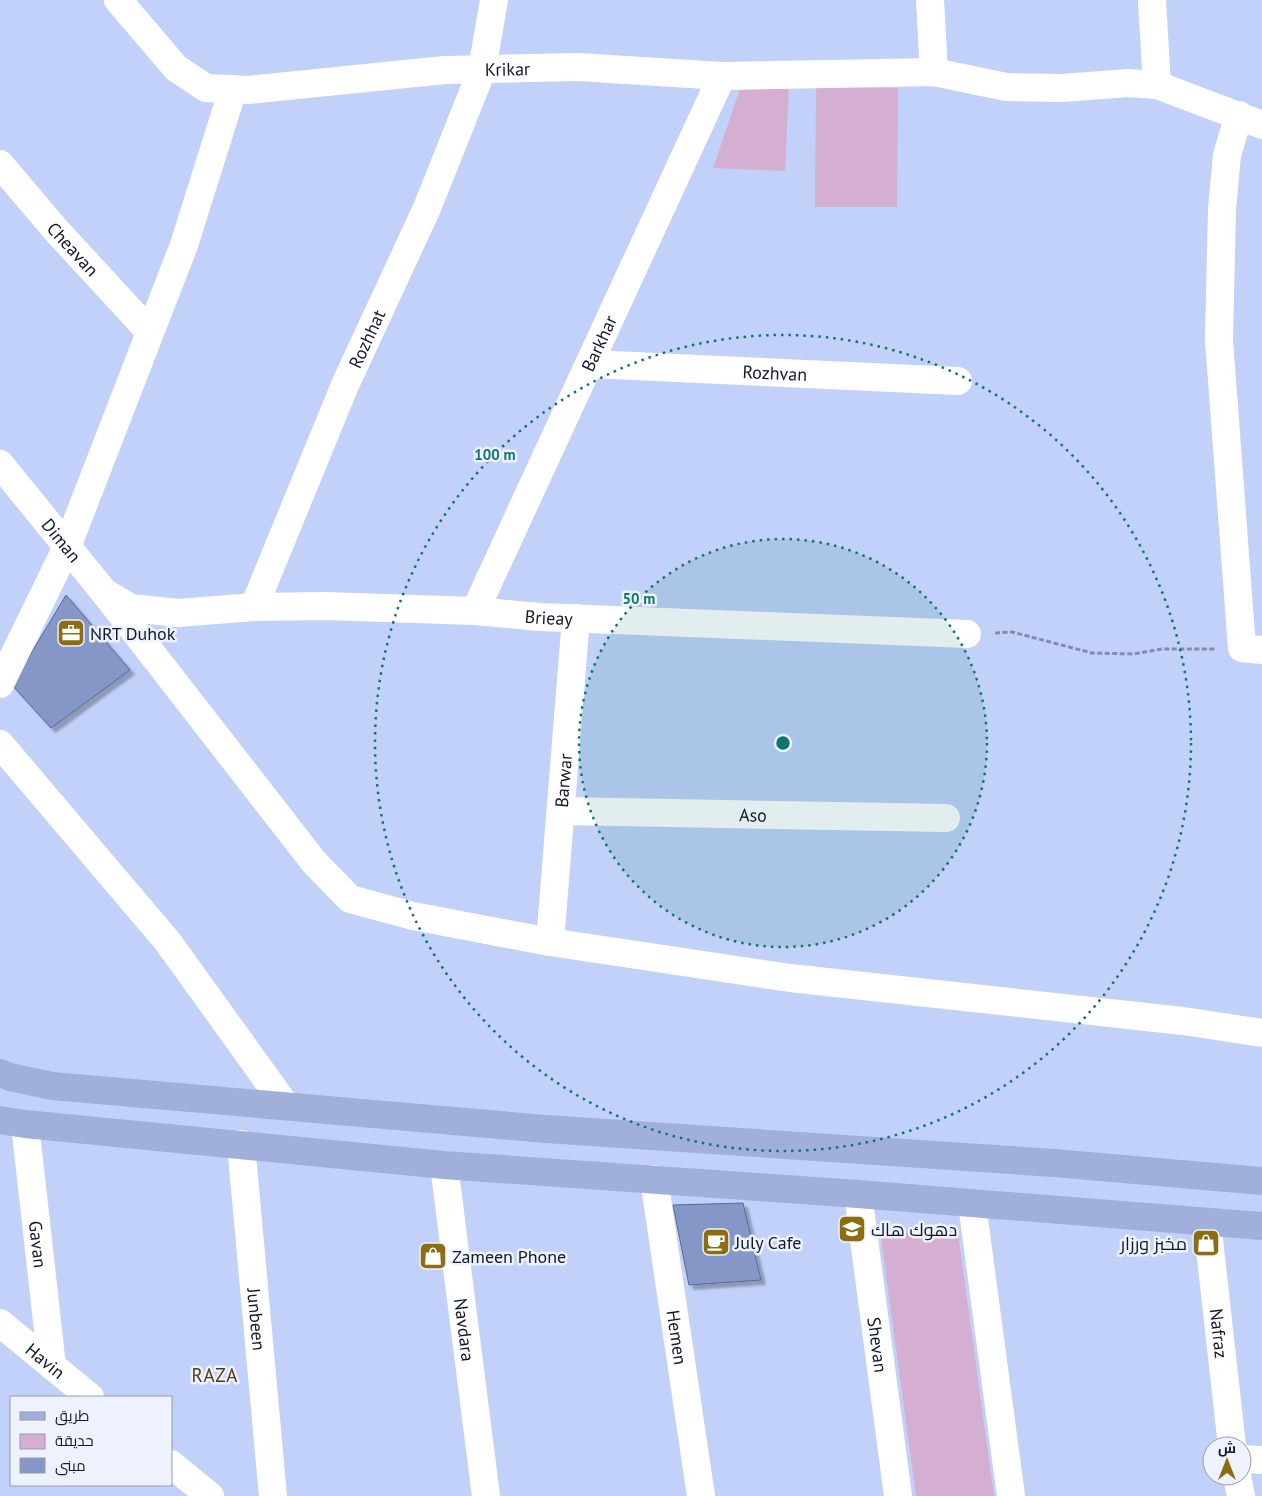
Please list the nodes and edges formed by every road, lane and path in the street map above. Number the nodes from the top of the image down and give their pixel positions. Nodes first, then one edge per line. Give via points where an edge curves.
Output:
1 (118, 0) edge
2 (494, 0) edge
3 (930, 0) edge
4 (1152, 0) edge
5 (482, 70) junction
6 (934, 72) junction
7 (722, 76) junction
8 (1157, 85) junction
9 (233, 89) junction
10 (1250, 120) edge
11 (0, 164) edge
12 (150, 332) junction
13 (591, 364) junction
14 (958, 381) dead end
15 (0, 464) edge
16 (68, 548) junction
17 (104, 592) junction
18 (254, 607) junction
19 (131, 608) joint
20 (475, 611) junction
21 (576, 618) junction
22 (966, 634) joint
23 (1252, 649) edge
24 (0, 684) edge
25 (0, 744) edge
26 (562, 810) junction
27 (946, 818) dead end
28 (550, 942) junction
29 (1262, 1033) edge
30 (0, 1073) edge
31 (286, 1106) junction
32 (12, 1122) edge
33 (241, 1144) junction
34 (444, 1165) junction
35 (654, 1179) junction
36 (1262, 1181) edge
37 (858, 1194) junction
38 (972, 1204) junction
39 (1207, 1222) junction
40 (1262, 1226) edge
41 (0, 1323) edge
42 (52, 1366) junction
43 (89, 1396) edge
44 (1231, 1436) edge
45 (172, 1465) edge
46 (210, 1496) edge
47 (273, 1496) edge
48 (486, 1496) edge
49 (701, 1496) edge
50 (898, 1496) edge
51 (1011, 1496) edge

1 - 9 street, Krikar via 176,68 206,88
2 - 5 street, Rozhhat
3 - 6 street
4 - 8 street
5 - 7 street, Krikar via 578,67
5 - 9 street, Krikar via 445,70
5 - 18 street, Rozhhat via 427,208 345,385
6 - 7 street, Krikar
6 - 8 street, Krikar via 1006,87
7 - 13 street, Barkhar
8 - 10 street
9 - 12 street via 184,245
10 - 23 street via 1227,155 1222,209 1219,340
11 - 12 street, Cheavan
12 - 16 street
13 - 14 street, Rozhvan
13 - 20 street, Barkhar
15 - 16 street, Diman
16 - 17 street, Diman
16 - 24 street
17 - 19 street, Diman
17 - 28 street via 314,862 350,899 413,916
18 - 19 street, Brieay via 178,613
18 - 20 street, Brieay
20 - 21 street, Brieay
21 - 22 street, Brieay
21 - 26 street, Barwar
22 - 23 path via 1012,632 1092,652 1133,654 1162,649
25 - 31 street via 168,942
26 - 27 street, Aso
26 - 28 street, Barwar
28 - 29 street via 790,978 1183,1021
30 - 31 main road via 52,1086
31 - 36 main road via 546,1129 1044,1162
32 - 33 main road
32 - 42 street, Gavan
33 - 34 main road
33 - 47 street, Junbeen
34 - 35 main road
34 - 48 street, Navdara
35 - 37 main road
35 - 49 street, Hemen
37 - 38 main road
37 - 50 street, Shevan
38 - 39 main road
38 - 51 street
39 - 40 main road
39 - 44 street, Nafraz
41 - 42 street, Havin
42 - 43 street, Havin
45 - 46 street

